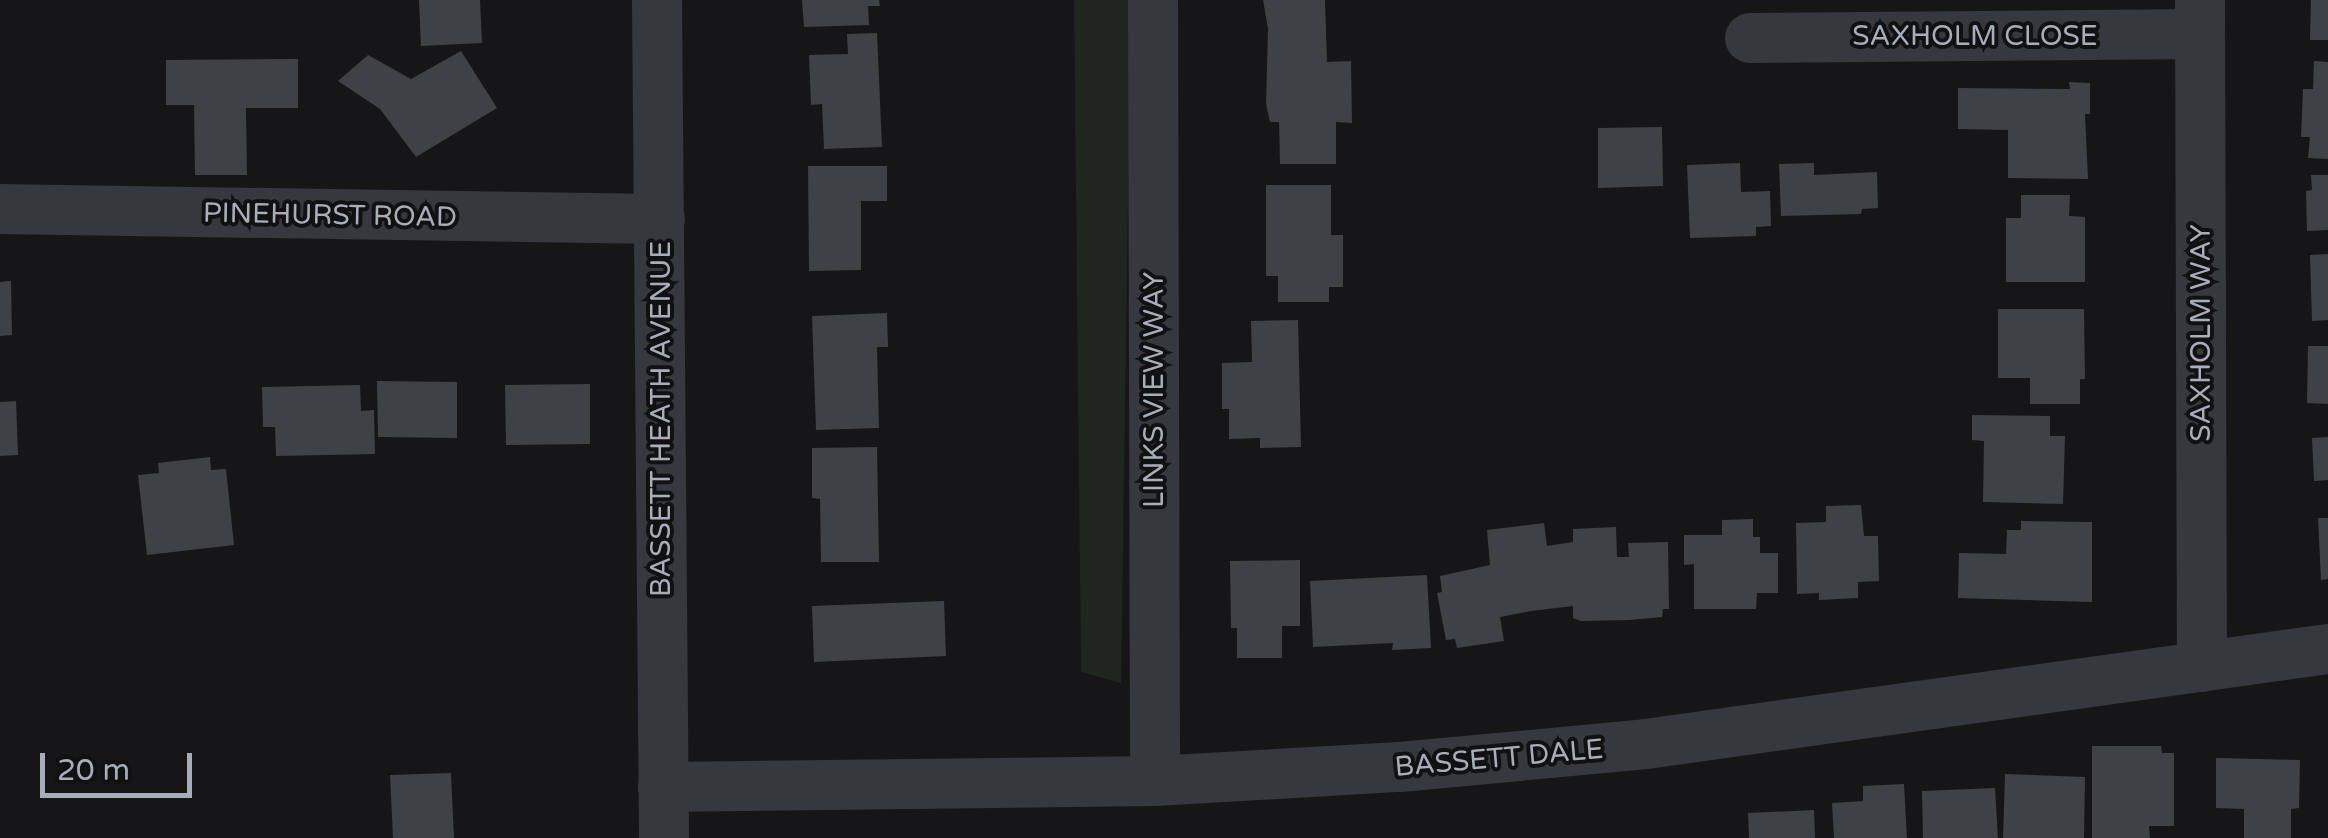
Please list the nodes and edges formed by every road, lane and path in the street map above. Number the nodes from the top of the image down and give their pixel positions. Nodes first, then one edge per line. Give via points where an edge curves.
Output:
1 (656, 0) edge
2 (1153, 0) edge
3 (2200, 17) edge
4 (1750, 38) dead end
5 (0, 209) edge
6 (660, 219) junction
7 (2328, 649) edge
8 (2202, 666) junction
9 (1156, 780) junction
10 (663, 787) junction
11 (664, 838) edge

1 - 6 street, BASSETT HEATH AVENUE
2 - 9 street, LINKS VIEW WAY
3 - 4 street, SAXHOLM CLOSE
3 - 8 street, SAXHOLM WAY
5 - 6 street, PINEHURST ROAD
6 - 10 street, BASSETT HEATH AVENUE
7 - 8 street, BASSETT DALE
8 - 9 street, BASSETT DALE via 1646,744
9 - 10 street, BASSETT DALE
10 - 11 street, BASSETT HEATH AVENUE

